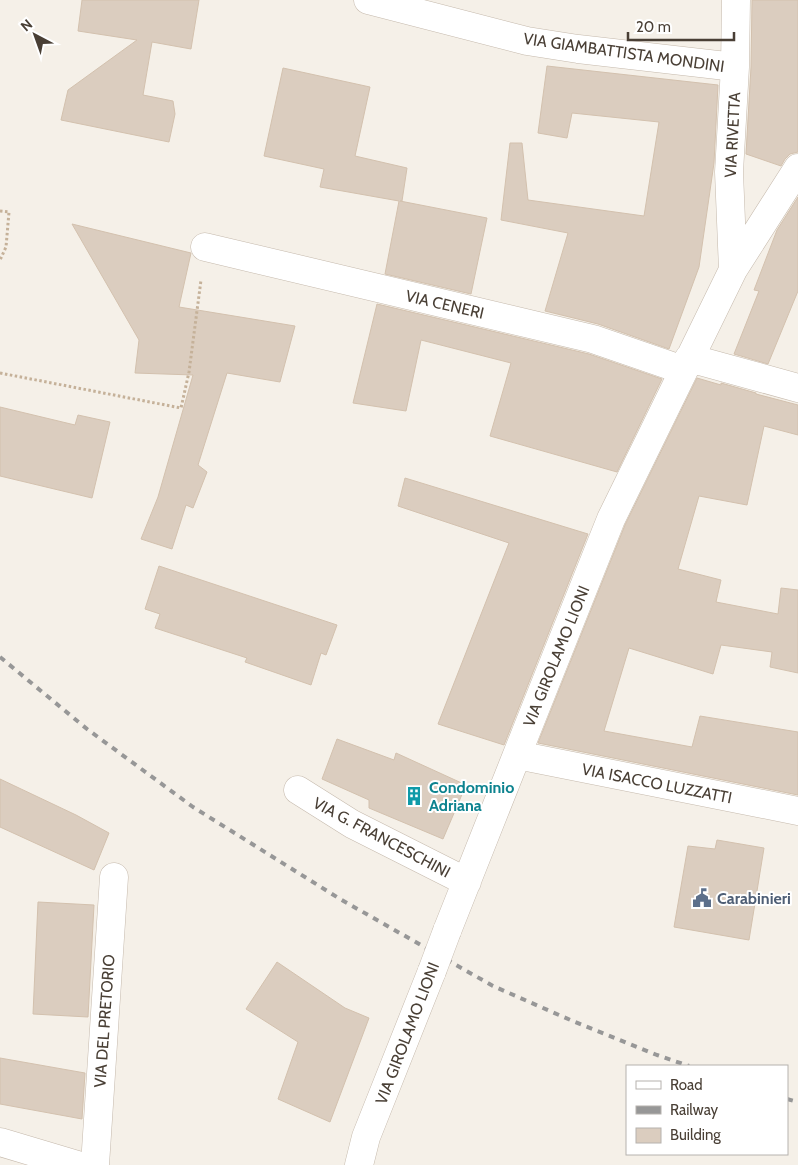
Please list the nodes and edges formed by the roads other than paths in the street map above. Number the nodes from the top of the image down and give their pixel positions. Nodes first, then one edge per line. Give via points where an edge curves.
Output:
1 (368, 0) edge
2 (736, 0) edge
3 (735, 67) junction
4 (798, 168) edge
5 (204, 247) road end
6 (733, 270) junction
7 (686, 364) junction
8 (798, 388) edge
9 (517, 755) junction
10 (298, 790) dead end
11 (798, 811) edge
12 (114, 877) dead end
13 (467, 882) junction
14 (0, 1142) edge
15 (77, 1165) edge
16 (94, 1165) edge
17 (359, 1165) edge

1 - 3 street, VIA GIAMBATTISTA MONDINI via 527,41
2 - 3 street, VIA RIVETTA
3 - 6 street, VIA RIVETTA via 729,172
4 - 6 street, VIA GIROLAMO LIONI
5 - 7 street, VIA CENERI
6 - 7 street, VIA GIROLAMO LIONI
7 - 8 street, VIA CENERI
7 - 9 street, VIA GIROLAMO LIONI via 611,519
9 - 11 street, VIA ISACCO LUZZATTI
9 - 13 street, VIA GIROLAMO LIONI
10 - 13 street, VIA G. FRANCESCHINI via 352,824
12 - 16 street, VIA DEL PRETORIO
13 - 17 street, VIA GIROLAMO LIONI, bridge via 366,1137
14 - 15 street

